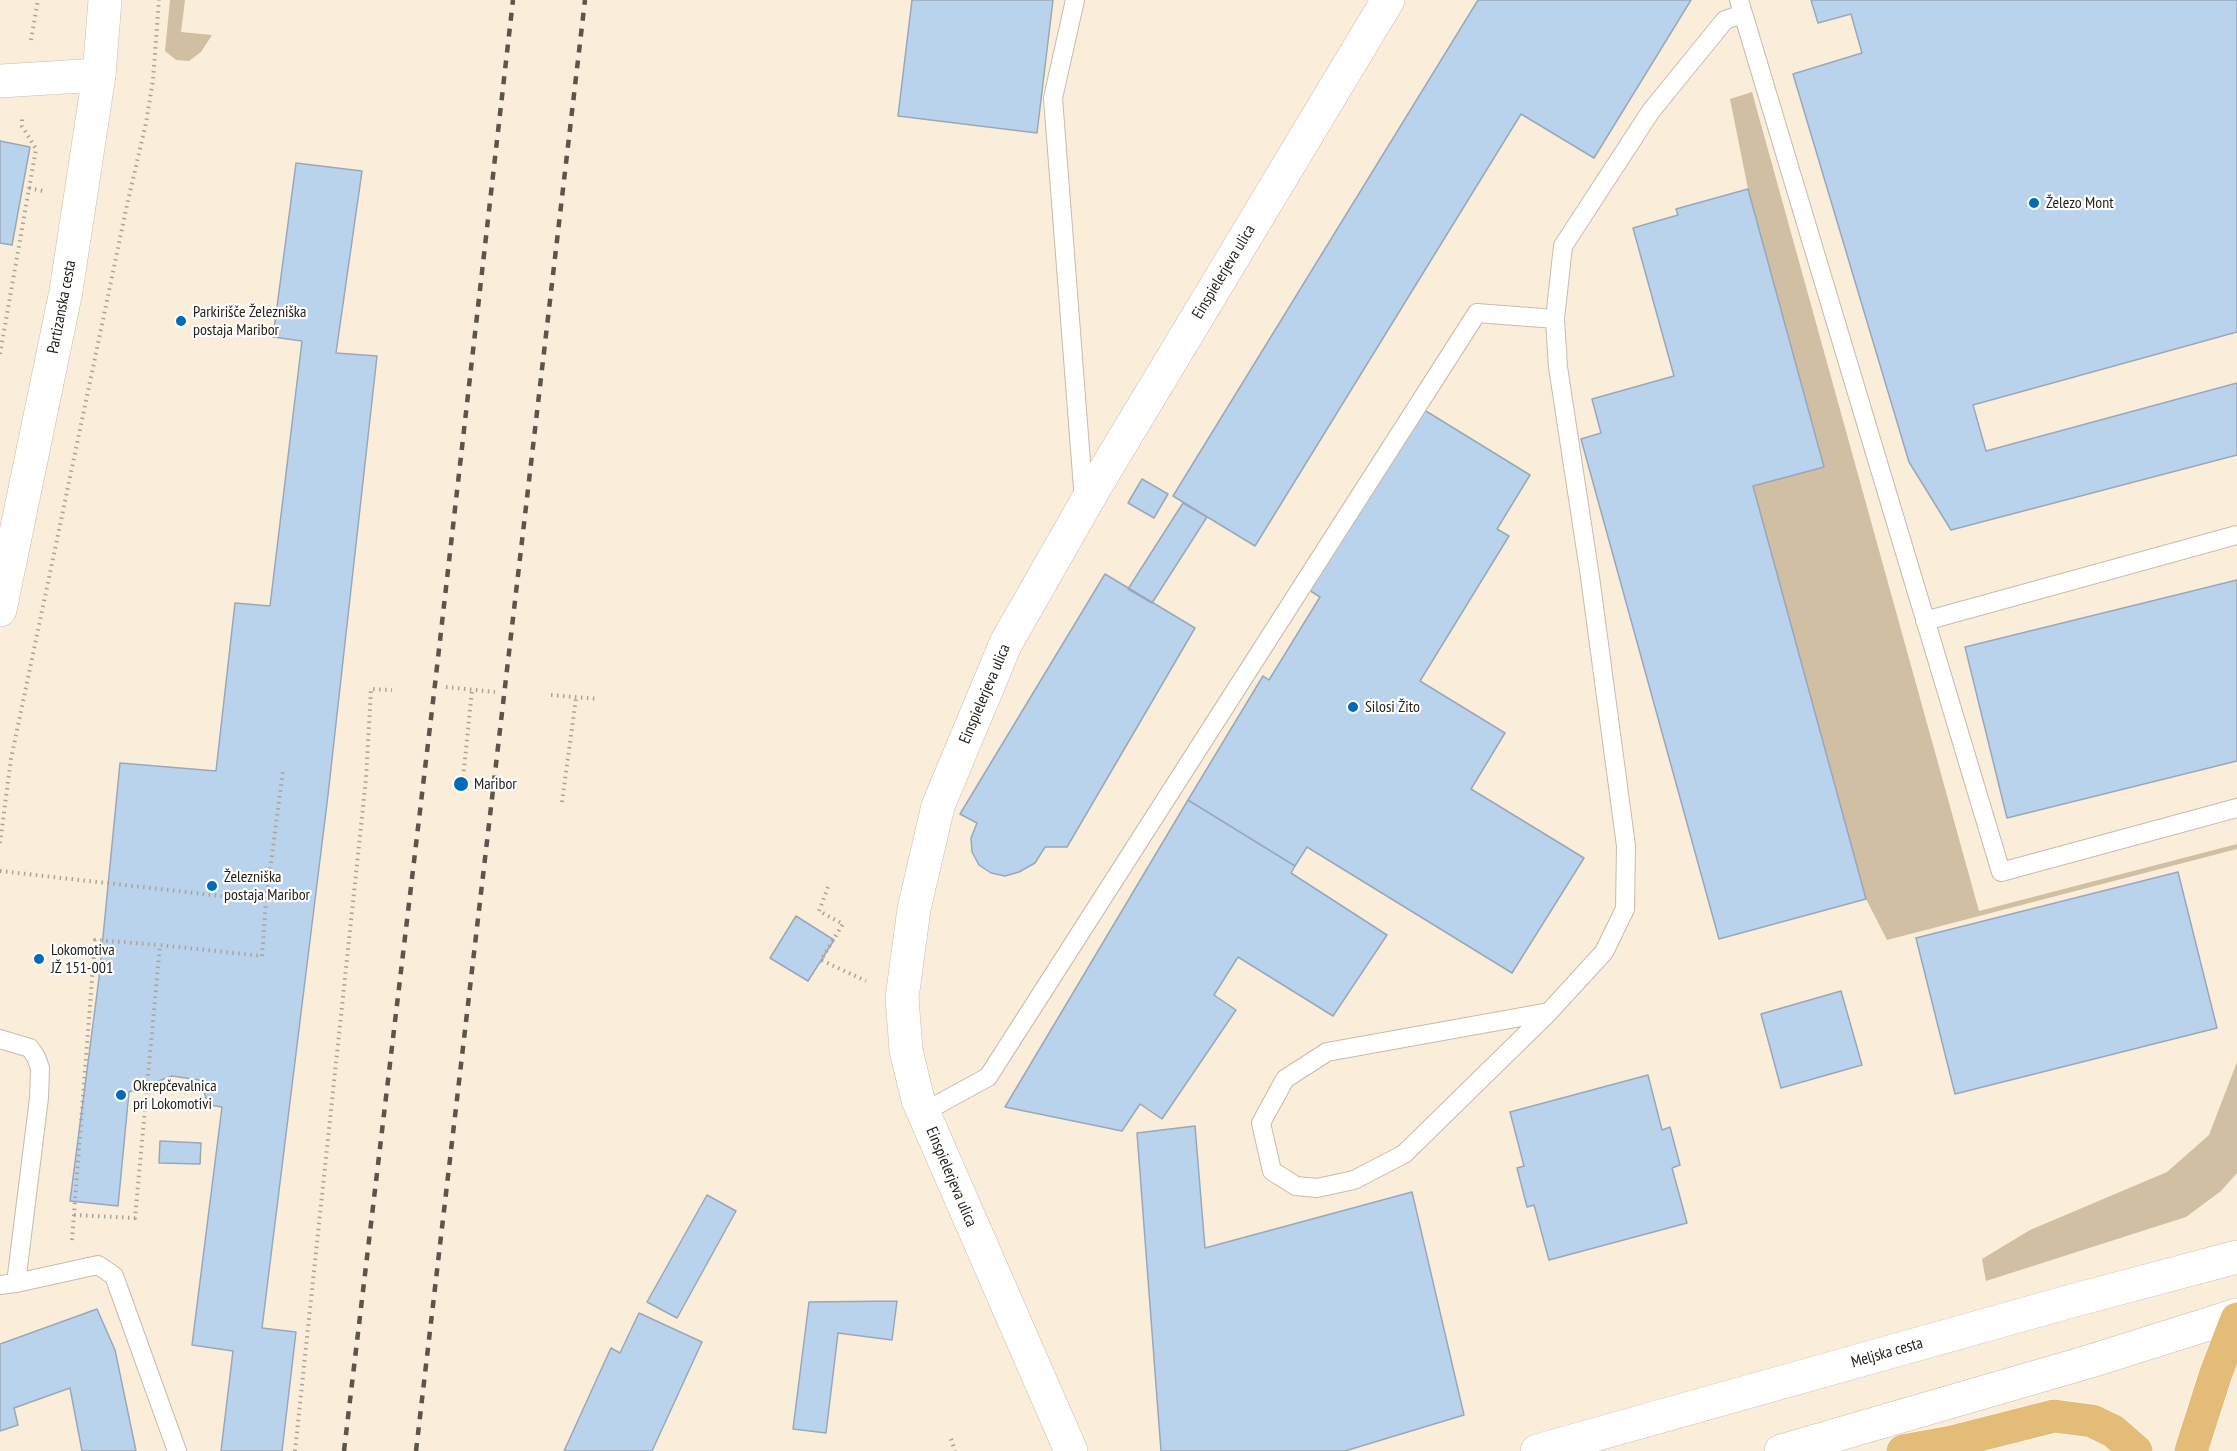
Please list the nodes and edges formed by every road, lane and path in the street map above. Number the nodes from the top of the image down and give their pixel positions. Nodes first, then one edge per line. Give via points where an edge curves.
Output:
1 (105, 0) edge
2 (159, 0) edge
3 (1075, 0) edge
4 (1388, 0) edge
5 (1741, 7) edge
6 (99, 75) junction
7 (0, 81) edge
8 (22, 126) dead end
9 (1555, 319) junction
10 (0, 354) edge
11 (1084, 506) junction
12 (2237, 535) edge
13 (0, 610) edge
14 (1925, 621) junction
15 (446, 687) dead end
16 (392, 690) dead end
17 (472, 690) junction
18 (495, 692) dead end
19 (551, 695) dead end
20 (576, 698) junction
21 (598, 699) dead end
22 (283, 771) dead end
23 (462, 789) dead end
24 (562, 802) dead end
25 (2237, 808) edge
26 (0, 843) edge
27 (0, 871) edge
28 (828, 887) dead end
29 (266, 901) junction
30 (160, 945) junction
31 (902, 999) junction
32 (1549, 1012) junction
33 (0, 1039) edge
34 (924, 1112) junction
35 (74, 1215) junction
36 (72, 1244) dead end
37 (2237, 1257) edge
38 (8, 1284) edge
39 (2237, 1317) edge
40 (951, 1439) dead end
41 (177, 1451) edge
42 (295, 1451) edge
43 (955, 1451) edge
44 (1071, 1451) edge
45 (1537, 1451) edge
46 (1781, 1451) edge
47 (1903, 1451) edge
48 (2136, 1451) edge
49 (2191, 1451) edge

1 - 6 street, Partizanska cesta
2 - 26 path via 146,123 11,759
3 - 11 lane via 1053,98
4 - 11 street, Einspielerjeva ulica
5 - 9 lane via 1725,20 1651,111 1563,246
5 - 14 lane
6 - 7 street
6 - 13 street, Partizanska cesta via 66,291
8 - 10 path via 36,149
9 - 32 lane via 1558,367 1626,846 1625,909 1604,952
9 - 34 lane via 1477,313 988,1077
11 - 31 street, Einspielerjeva ulica via 1006,643 938,806 914,909
12 - 14 lane
14 - 25 lane via 2001,872
15 - 17 path
16 - 42 path via 371,689 363,811
17 - 18 path
17 - 23 path
19 - 20 path
20 - 21 path
20 - 24 path
22 - 29 path
27 - 29 path
28 - 31 path via 819,911 843,924 821,960
29 - 30 path via 262,956
30 - 35 path via 135,1218
30 - 35 path via 95,940
31 - 34 street, Einspielerjeva ulica via 906,1050
32 - 32 lane via 1327,1052 1286,1079 1261,1123 1272,1171 1296,1186 1317,1188 1354,1180 1404,1154
33 - 38 lane via 30,1048 40,1068 39,1098
34 - 44 street, Einspielerjeva ulica
35 - 36 path
37 - 45 street, Meljska cesta
38 - 41 lane via 98,1265 114,1276
39 - 46 street
39 - 49 highway
40 - 43 path
47 - 48 highway via 2054,1416 2092,1421 2113,1431

